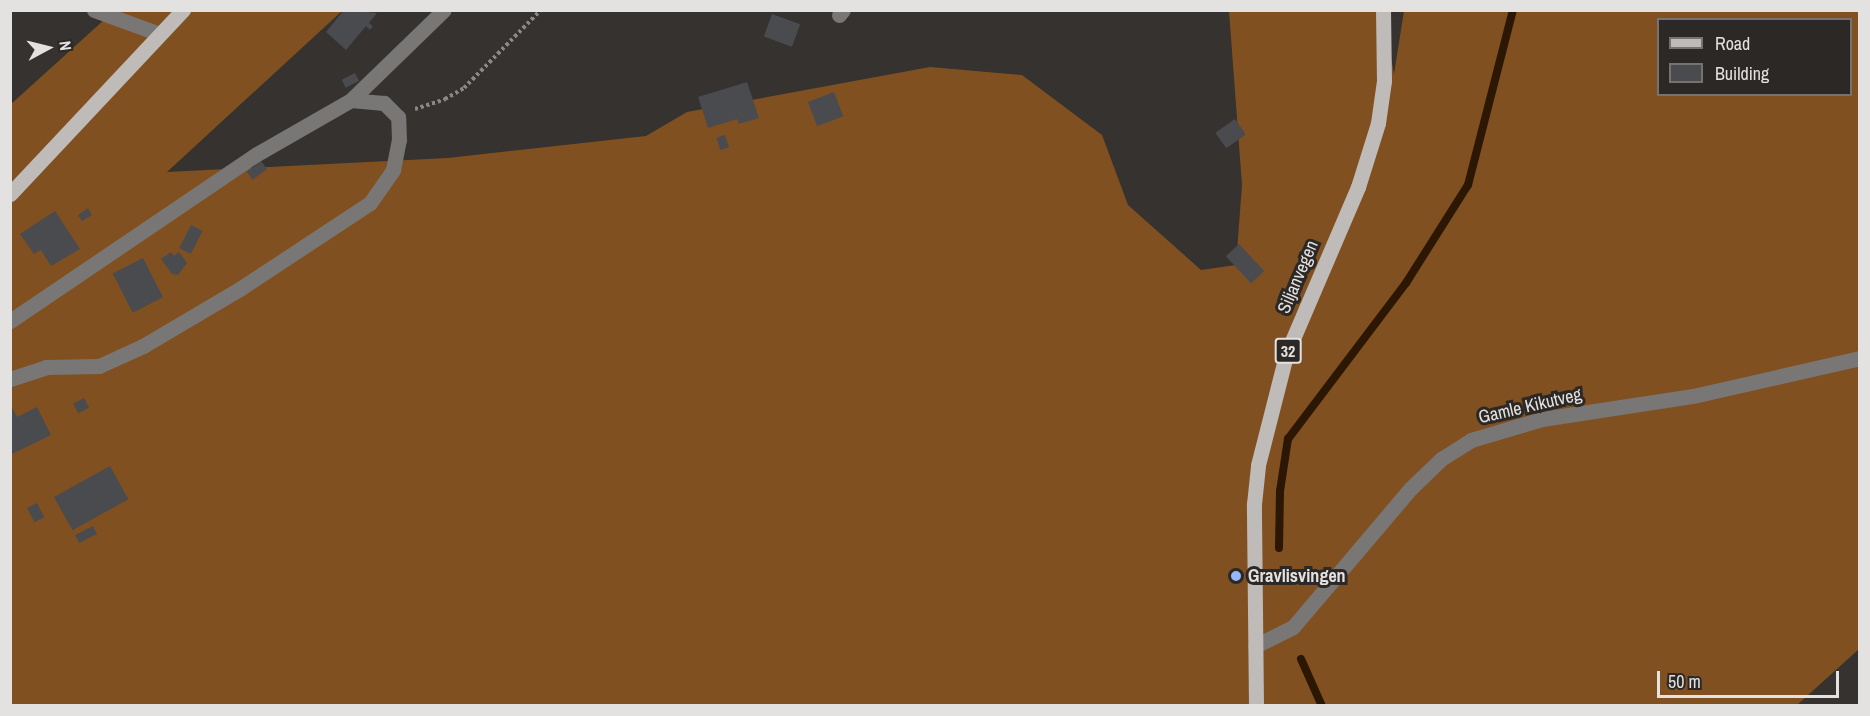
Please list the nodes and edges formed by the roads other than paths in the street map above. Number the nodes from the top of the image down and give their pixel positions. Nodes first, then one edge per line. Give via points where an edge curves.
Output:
1 (94, 10) edge
2 (183, 10) edge
3 (444, 10) edge
4 (1383, 10) edge
5 (160, 34) junction
6 (351, 100) junction
7 (10, 194) edge
8 (10, 321) edge
9 (1860, 358) edge
10 (10, 379) edge
11 (1255, 646) junction
12 (1256, 705) edge

1 - 5 street
2 - 5 main road
3 - 6 street
4 - 11 main road, Siljanvegen / 32 via 1385,72 1378,123 1358,187 1286,355 1264,438 1254,504
5 - 7 main road
6 - 8 street via 257,154
6 - 10 street via 384,103 398,117 398,146 390,178 354,216 143,345 99,366 46,367
9 - 11 street, Gamle Kikutveg via 1693,396 1542,419 1471,440 1441,459 1411,488 1293,627
11 - 12 main road, Siljanvegen / 32

